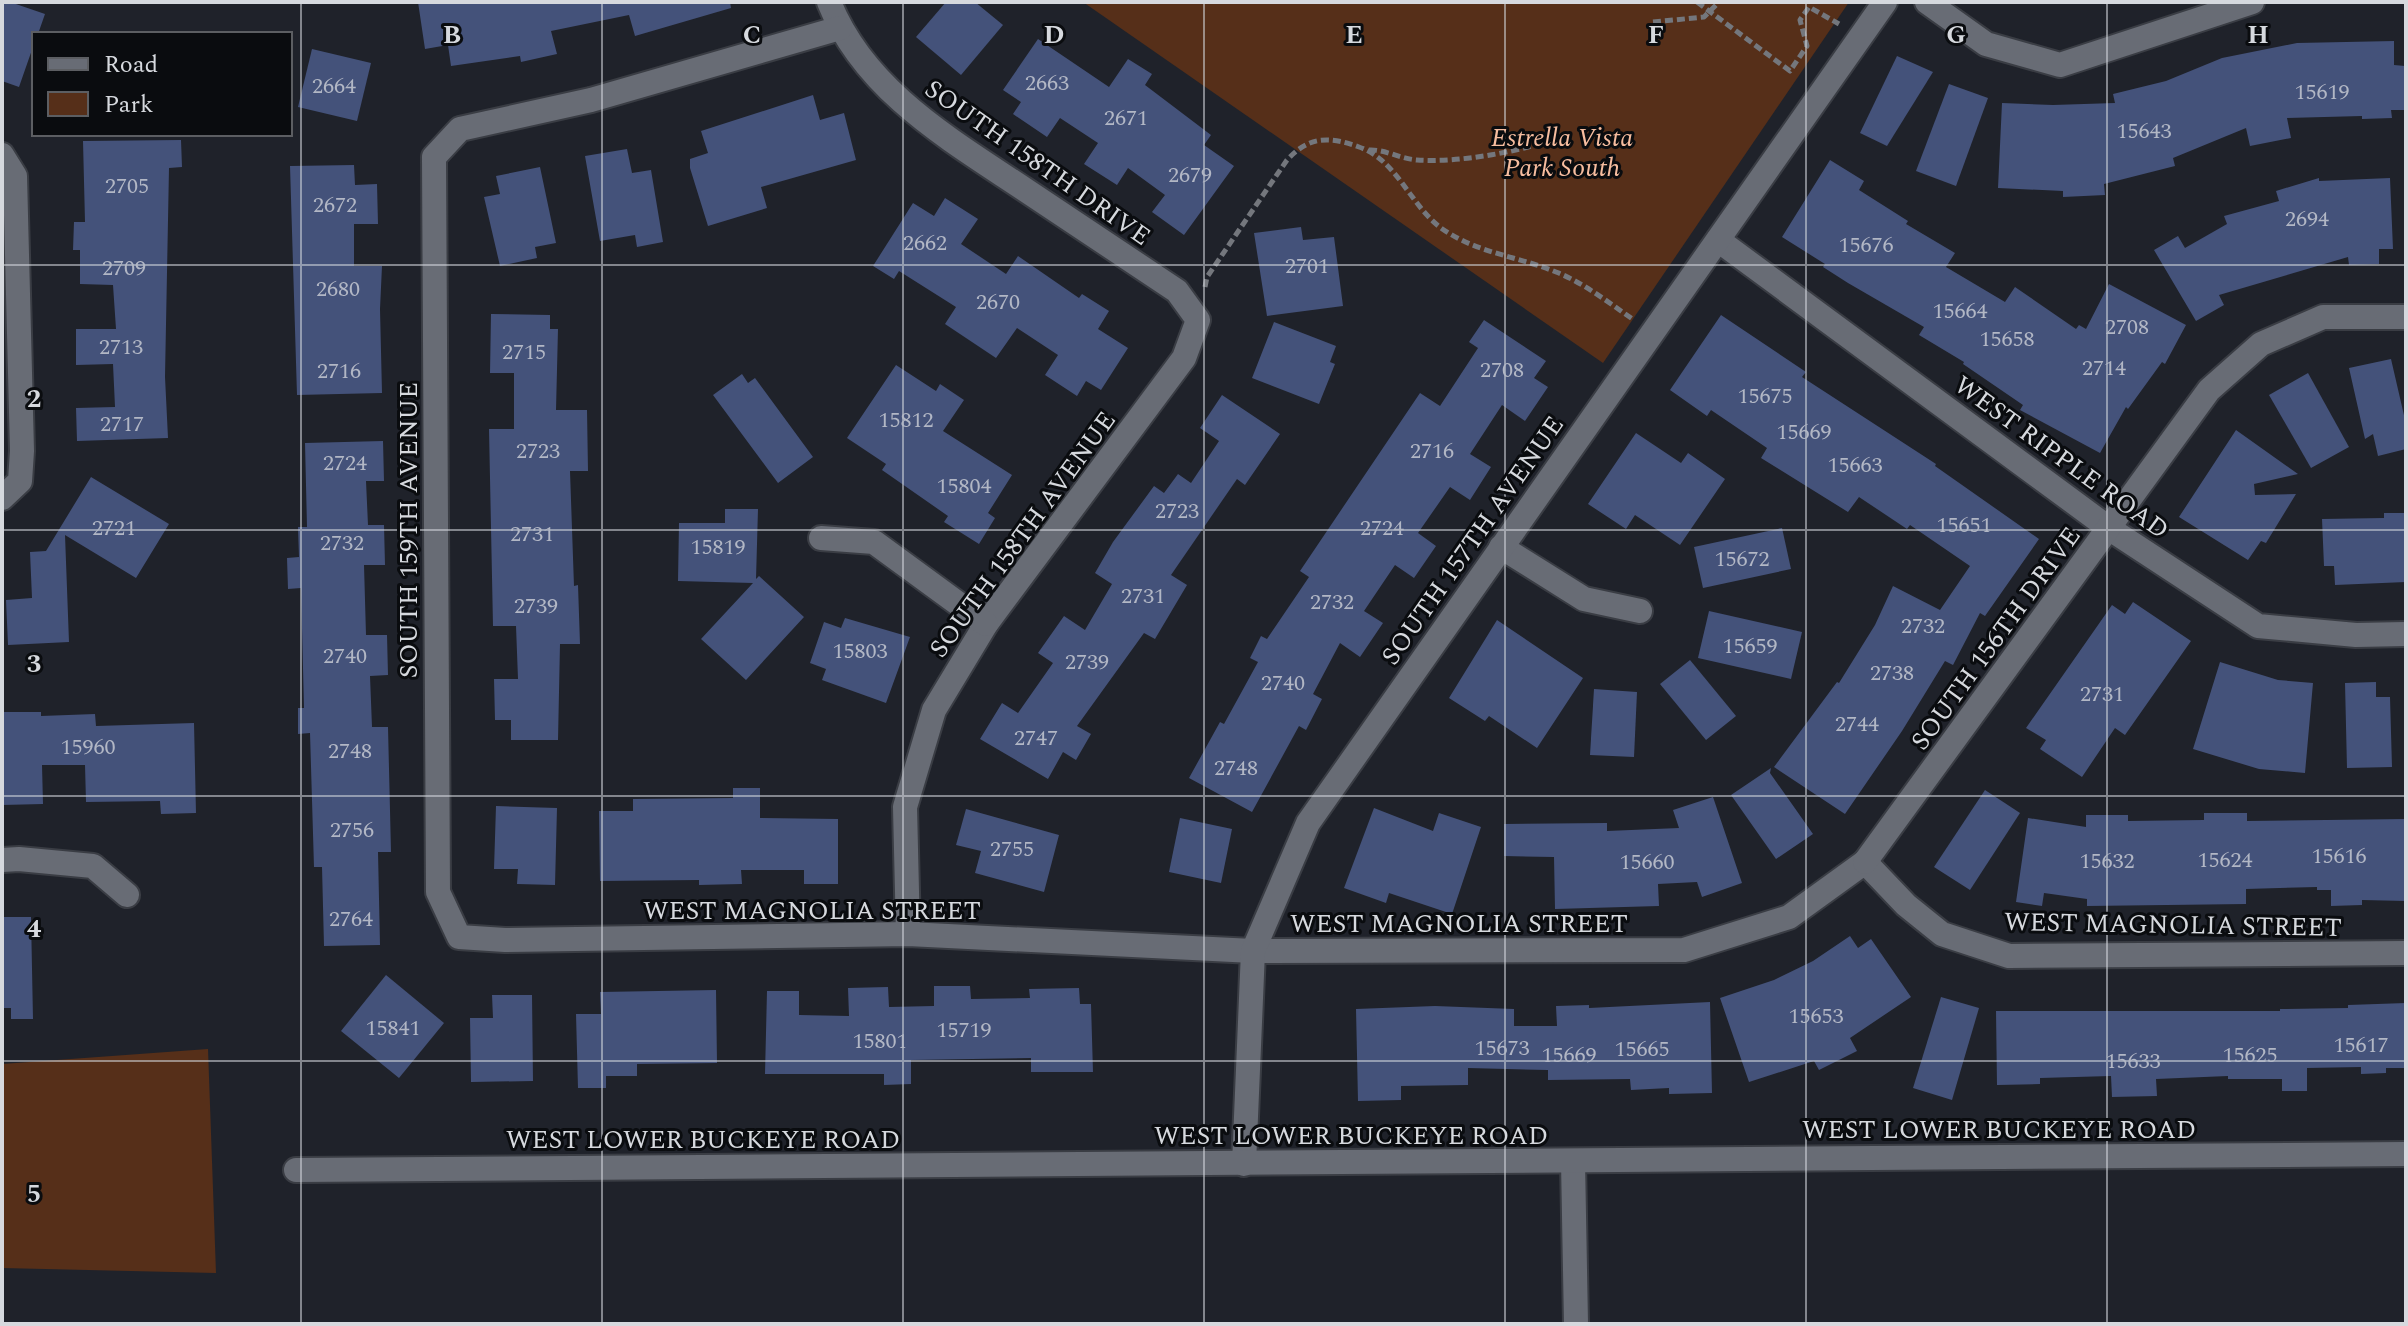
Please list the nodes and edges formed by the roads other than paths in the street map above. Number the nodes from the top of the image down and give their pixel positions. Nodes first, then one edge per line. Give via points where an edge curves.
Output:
1 (829, 2) edge
2 (1885, 2) edge
3 (1927, 2) edge
4 (2252, 2) edge
5 (840, 28) junction
6 (2, 155) edge
7 (1718, 240) junction
8 (2406, 317) edge
9 (1198, 320) joint
10 (2, 498) edge
11 (2110, 529) junction
12 (821, 538) dead end
13 (1501, 547) junction
14 (1640, 611) dead end
15 (986, 624) junction
16 (2406, 634) edge
17 (2, 860) edge
18 (1865, 862) junction
19 (127, 895) dead end
20 (908, 934) junction
21 (459, 937) joint
22 (1253, 951) junction
23 (2406, 953) edge
24 (2406, 1154) edge
25 (1573, 1161) junction
26 (1244, 1164) junction
27 (296, 1170) dead end
28 (1576, 1324) edge

1 - 5 street, SOUTH 158TH DRIVE
2 - 7 street, SOUTH 157TH AVENUE
3 - 4 street via 1986,44 2060,65
5 - 9 street, SOUTH 158TH DRIVE via 867,67 922,121 1177,291
5 - 21 street, SOUTH 159TH AVENUE via 591,100 460,129 434,157 438,892
6 - 10 street via 15,176 22,451 20,481
7 - 11 street, WEST RIPPLE ROAD
7 - 13 street, SOUTH 157TH AVENUE
8 - 11 street, SOUTH 156TH DRIVE via 2323,317 2261,344 2209,390
9 - 15 street, SOUTH 158TH AVENUE via 1184,358
11 - 16 street, WEST RIPPLE ROAD via 2258,626
11 - 18 street, SOUTH 156TH DRIVE
12 - 15 street via 874,542
13 - 14 street via 1584,599
13 - 22 street, SOUTH 157TH AVENUE via 1308,823
15 - 20 street, SOUTH 158TH AVENUE via 934,710 905,807
17 - 19 street via 93,866
18 - 22 street, WEST MAGNOLIA STREET via 1789,917 1684,950
18 - 23 street, WEST MAGNOLIA STREET via 1942,934 2009,956
20 - 21 street, WEST MAGNOLIA STREET
20 - 22 street, WEST MAGNOLIA STREET
22 - 26 street, SOUTH 157TH AVENUE
24 - 25 street, WEST LOWER BUCKEYE ROAD
25 - 26 street, WEST LOWER BUCKEYE ROAD
25 - 28 street
26 - 27 street, WEST LOWER BUCKEYE ROAD

